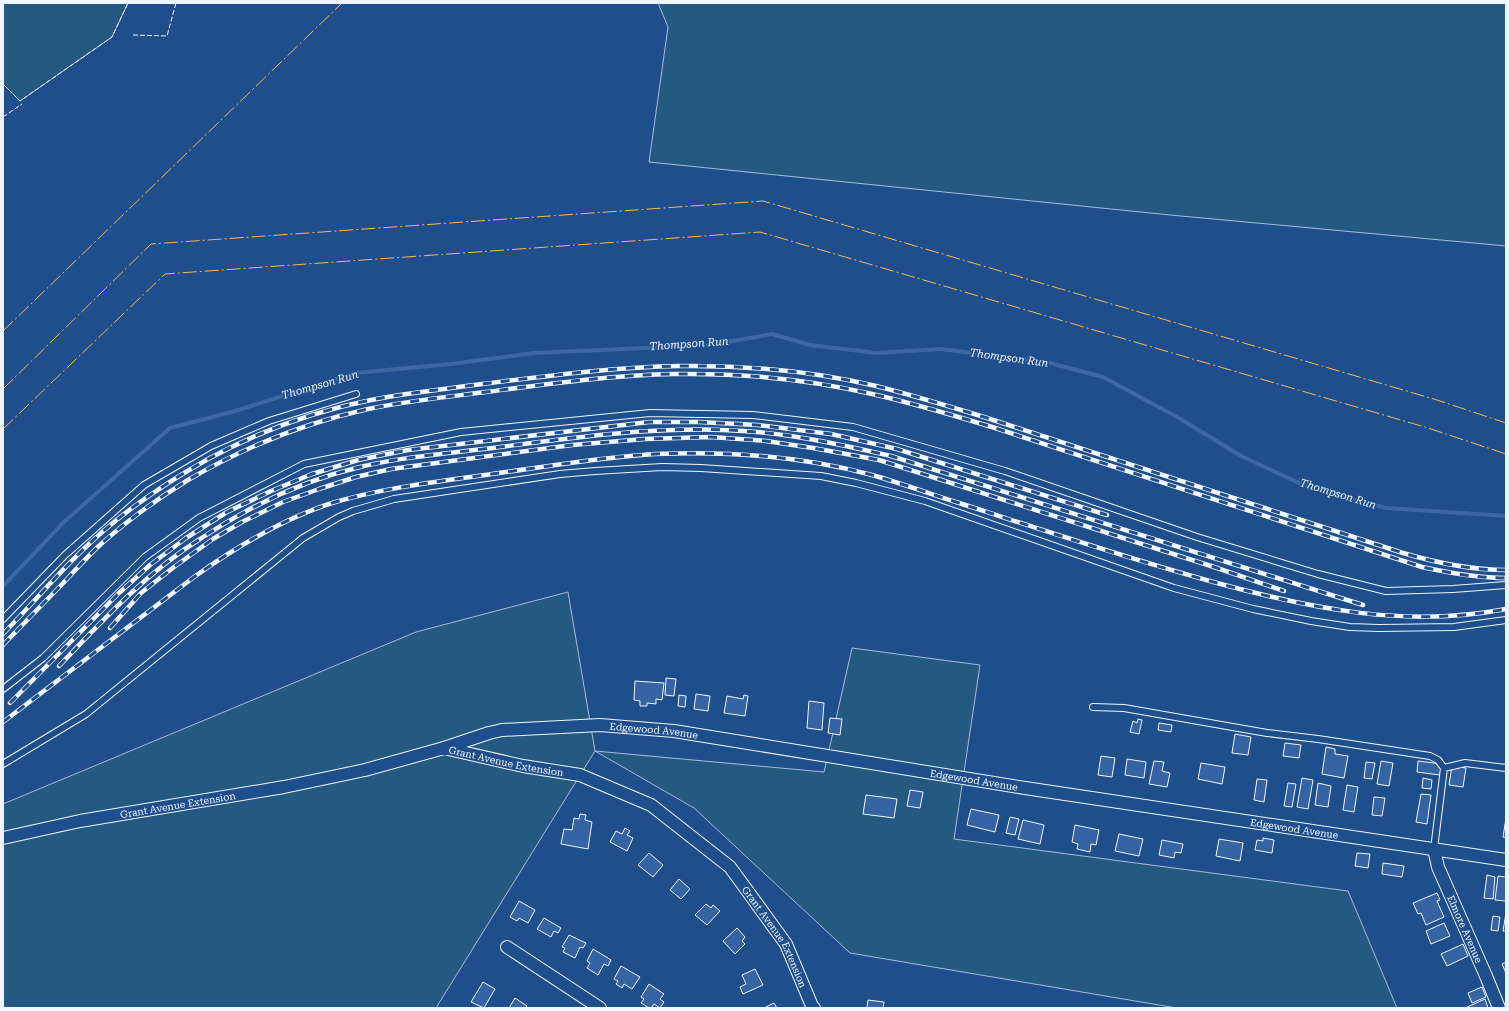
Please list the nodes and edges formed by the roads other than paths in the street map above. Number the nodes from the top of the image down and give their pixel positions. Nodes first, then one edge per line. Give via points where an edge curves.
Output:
1 (356, 394) dead end
2 (1506, 585) edge
3 (3, 619) edge
4 (1506, 620) edge
5 (3, 689) edge
6 (1093, 707) dead end
7 (444, 748) junction
8 (3, 764) edge
9 (1444, 768) junction
10 (1506, 768) edge
11 (3, 838) edge
12 (1434, 849) junction
13 (1506, 860) edge
14 (507, 947) dead end
15 (600, 1008) edge
16 (814, 1008) edge
17 (1499, 1008) edge

1 - 3 lane via 262,424 211,446 144,485 65,555
2 - 5 lane via 1386,591 1318,574 1197,537 1005,471 854,427 753,415 650,413 461,432 304,464 198,518 145,557 44,658
4 - 8 lane via 1454,627 1379,628 1342,626 1253,609 1174,588 925,501 821,476 662,467 567,473 402,497 371,505 339,518 303,538 86,714
6 - 9 lane via 1124,708 1267,733 1423,755 1438,760
7 - 11 street, Grant Avenue Extension via 365,770
7 - 12 street, Edgewood Avenue via 502,730 600,724 649,728 1063,794
7 - 16 street, Grant Avenue Extension via 523,766 580,774 651,805 730,867 786,944
9 - 10 lane via 1465,762
9 - 12 lane
12 - 13 street, Edgewood Avenue
12 - 17 street, Elmore Avenue via 1438,867
14 - 15 street

